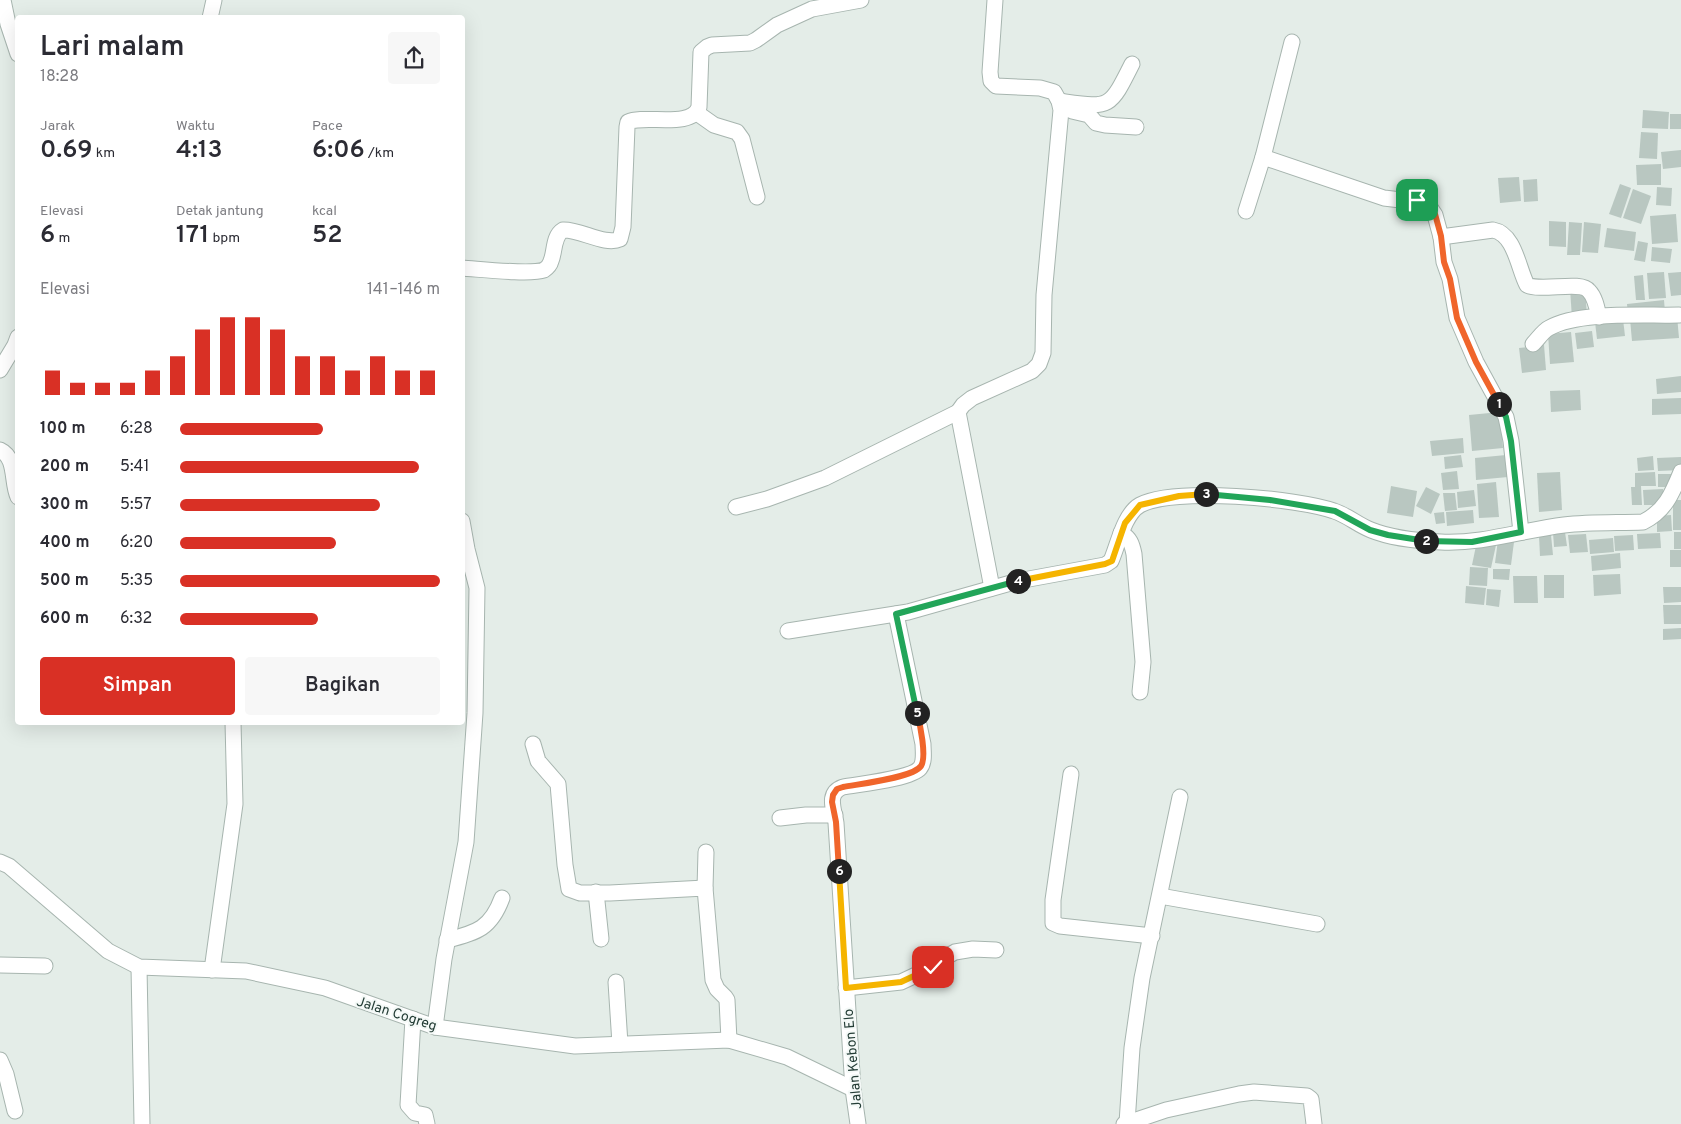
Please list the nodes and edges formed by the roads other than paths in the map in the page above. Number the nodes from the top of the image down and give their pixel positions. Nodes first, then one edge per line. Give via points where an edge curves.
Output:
1 (3, 0) edge
2 (214, 0) edge
3 (862, 0) edge
4 (995, 0) edge
5 (211, 15) edge
6 (1292, 42) dead end
7 (15, 45) edge
8 (1132, 64) dead end
9 (1060, 105) junction
10 (697, 114) junction
11 (1136, 127) dead end
12 (1263, 157) junction
13 (757, 197) dead end
14 (1246, 211) dead end
15 (1441, 236) junction
16 (465, 268) edge
17 (1599, 317) junction
18 (1680, 318) edge
19 (1533, 344) dead end
20 (15, 345) edge
21 (0, 370) edge
22 (958, 412) junction
23 (15, 447) edge
24 (0, 449) edge
25 (1681, 472) edge
26 (15, 482) edge
27 (1676, 496) edge
28 (736, 507) dead end
29 (1521, 532) junction
30 (1121, 533) junction
31 (465, 534) edge
32 (992, 588) junction
33 (896, 614) junction
34 (788, 631) dead end
35 (1140, 692) dead end
36 (233, 725) edge
37 (532, 744) dead end
38 (1071, 774) dead end
39 (1180, 798) dead end
40 (835, 815) junction
41 (780, 818) dead end
42 (706, 852) dead end
43 (0, 862) edge
44 (705, 888) junction
45 (596, 892) junction
46 (1160, 896) junction
47 (502, 898) dead end
48 (1317, 924) dead end
49 (1152, 936) junction
50 (601, 939) dead end
51 (447, 940) junction
52 (996, 950) dead end
53 (0, 965) edge
54 (45, 966) dead end
55 (139, 967) junction
56 (212, 970) junction
57 (616, 982) dead end
58 (846, 988) junction
59 (413, 1019) junction
60 (435, 1027) junction
61 (729, 1040) junction
62 (620, 1044) junction
63 (0, 1060) edge
64 (853, 1089) junction
65 (14, 1112) dead end
66 (1126, 1123) edge
67 (142, 1124) edge
68 (427, 1124) edge
69 (858, 1124) edge
70 (1314, 1124) edge

1 - 7 street
2 - 5 street
3 - 10 street via 812,9 777,25 750,43 718,44 703,49
4 - 9 street via 991,81 996,86 1054,92
6 - 12 street
8 - 9 street via 1119,92 1110,102
9 - 11 street via 1087,114 1096,123
9 - 22 street via 1044,295 1043,353 1032,371 972,398
10 - 13 street via 714,125 737,132 742,139
10 - 16 street via 628,122 620,239 609,241 562,230 557,236 550,264 545,269
12 - 14 street
12 - 15 street via 1384,198 1423,200 1435,214
15 - 17 street via 1498,231 1507,238 1528,285 1587,288
15 - 29 street via 1457,318 1506,417
17 - 18 street
17 - 19 street via 1574,319 1548,328
20 - 21 street
22 - 28 street via 825,478
22 - 32 street
23 - 24 street
24 - 26 street via 10,460
25 - 27 street
27 - 29 street via 1644,522 1566,525
29 - 30 street via 1472,542 1414,540 1370,530 1335,511 1207,494 1179,496 1140,505
30 - 32 street via 1112,561 1105,564
30 - 35 street via 1132,544 1134,554 1143,662
31 - 51 street via 477,588 475,704 466,842
32 - 33 street
33 - 34 street
33 - 40 street, Jalan Kebon Elo via 918,717 923,761 921,767 905,776 837,789 832,802
36 - 56 street via 235,804
37 - 45 street via 538,761 558,784 568,887 577,892
38 - 49 street via 1053,900 1053,922 1060,926
39 - 46 street
40 - 41 street
40 - 58 street, Jalan Kebon Elo
42 - 44 street
43 - 55 street, Jalan Cogreg via 9,866 108,951
44 - 45 street
44 - 61 street via 712,971 718,989 727,1000
45 - 50 street
46 - 48 street
46 - 49 street
47 - 51 street via 488,923 468,935
49 - 66 street via 1132,1048
51 - 60 street
52 - 58 street via 955,952 901,982
53 - 54 street
55 - 56 street, Jalan Cogreg
55 - 67 street
56 - 59 street, Jalan Cogreg via 246,971 325,988
57 - 62 street
58 - 64 street, Jalan Kebon Elo
59 - 60 street, Jalan Cogreg
59 - 68 street via 408,1105 415,1113 425,1115
60 - 62 street, Jalan Cogreg via 574,1046
61 - 62 street, Jalan Cogreg
61 - 64 street, Jalan Cogreg via 788,1057
63 - 65 street
64 - 69 street, Jalan Kebon Elo
66 - 70 street via 1166,1110 1254,1092 1308,1096 1313,1104

